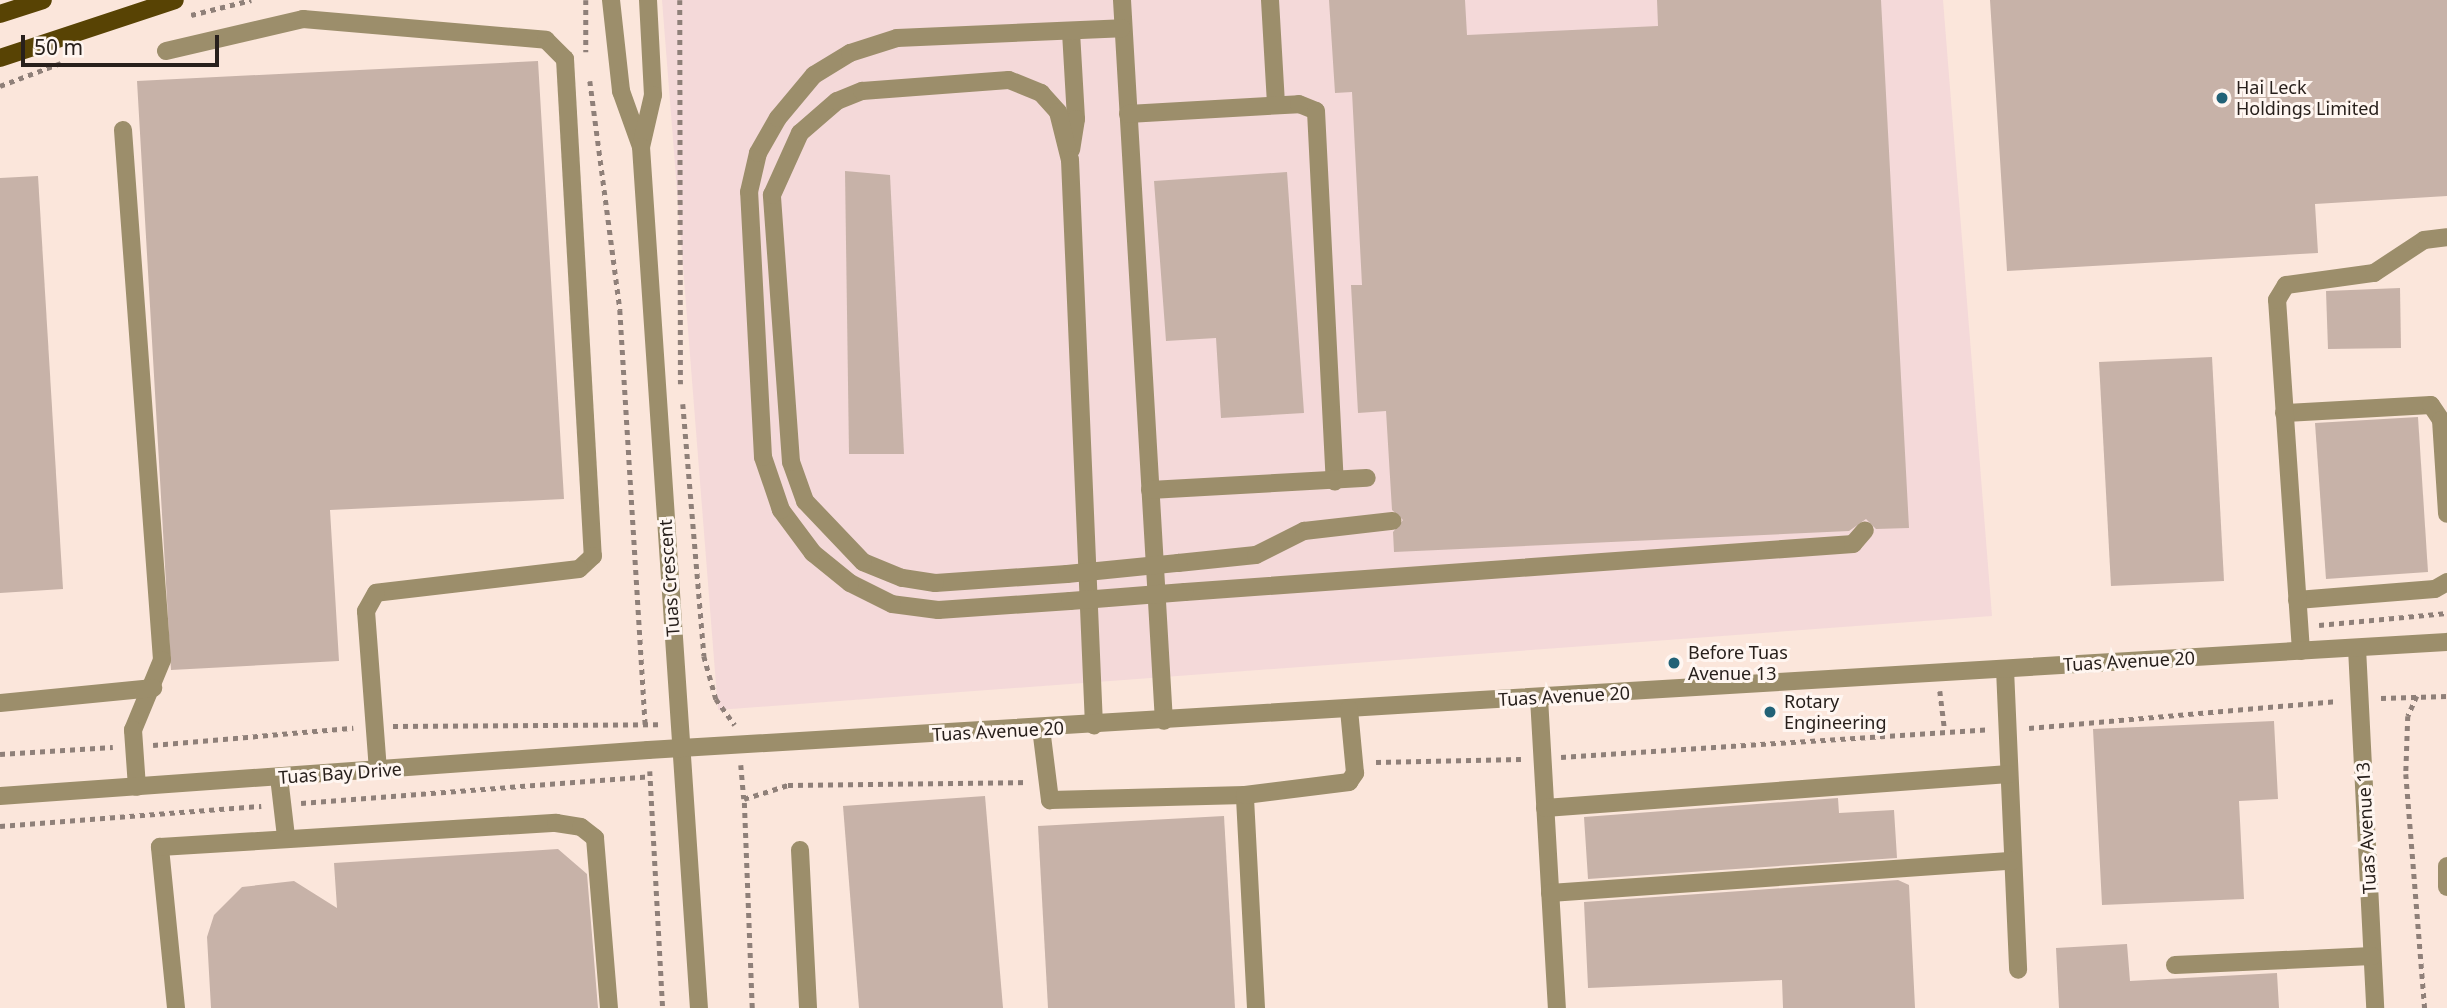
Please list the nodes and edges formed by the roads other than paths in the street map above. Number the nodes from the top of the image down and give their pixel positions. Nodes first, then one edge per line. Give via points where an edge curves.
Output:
1 (43, 0) edge
2 (175, 0) edge
3 (611, 0) edge
4 (648, 0) edge
5 (1122, 0) edge
6 (1270, 0) edge
7 (0, 14) edge
8 (1122, 29) junction
9 (1071, 32) junction
10 (166, 51) dead end
11 (0, 58) edge
12 (1276, 106) junction
13 (1128, 114) junction
14 (123, 130) dead end
15 (641, 147) junction
16 (1070, 160) junction
17 (2447, 237) edge
18 (2284, 413) junction
19 (1367, 478) dead end
20 (1335, 482) junction
21 (1150, 490) junction
22 (2447, 514) edge
23 (1392, 521) dead end
24 (1865, 530) dead end
25 (2447, 582) edge
26 (2297, 600) junction
27 (2447, 642) edge
28 (2357, 648) junction
29 (2301, 651) junction
30 (2005, 669) junction
31 (153, 688) junction
32 (1539, 698) junction
33 (0, 703) edge
34 (1349, 709) junction
35 (1164, 721) junction
36 (1094, 725) junction
37 (1041, 729) junction
38 (680, 750) junction
39 (378, 770) junction
40 (2010, 774) junction
41 (279, 777) junction
42 (136, 787) junction
43 (1245, 795) junction
44 (0, 796) edge
45 (1545, 808) junction
46 (286, 837) junction
47 (800, 850) dead end
48 (2013, 861) junction
49 (2447, 866) edge
50 (2447, 887) edge
51 (1550, 893) junction
52 (2372, 956) junction
53 (2175, 965) dead end
54 (2018, 970) dead end
55 (176, 1008) edge
56 (609, 1008) edge
57 (699, 1008) edge
58 (808, 1008) edge
59 (1256, 1008) edge
60 (1557, 1008) edge
61 (2375, 1008) edge

1 - 7 main road
2 - 11 main road
3 - 15 street, Tuas Crescent via 621,91
4 - 15 street, Tuas Crescent via 653,95
5 - 8 street
6 - 12 street
8 - 9 street
8 - 13 street
9 - 16 street via 1076,119
9 - 24 street, bridge via 897,38 850,53 814,75 778,118 758,153 749,192 763,457 781,510 813,553 850,583 892,604 938,610 1853,544
10 - 39 street via 303,19 546,40 565,59 593,556 579,569 376,593 366,611
12 - 13 street
12 - 20 street via 1299,104 1316,111
13 - 21 street
14 - 31 street via 162,660
15 - 38 street, Tuas Crescent
16 - 23 street, bridge via 1058,112 1041,93 1009,79 862,91 837,101 800,133 772,195 791,462 805,500 863,562 902,578 949,583 1256,555 1304,531
16 - 36 street
17 - 18 street via 2424,240 2374,272 2286,285 2277,299
18 - 22 street via 2431,405 2441,420
18 - 26 street
19 - 20 street
20 - 21 street
21 - 35 street
25 - 26 street via 2435,589
26 - 29 street
27 - 28 street, Tuas Avenue 20
28 - 29 street, Tuas Avenue 20
28 - 52 street, Tuas Avenue 13
29 - 30 street, Tuas Avenue 20
30 - 32 street, Tuas Avenue 20
30 - 40 street
31 - 33 street
31 - 42 street via 133,730
32 - 34 street, Tuas Avenue 20
32 - 45 street
34 - 35 street, Tuas Avenue 20
34 - 43 street via 1353,763 1349,782
35 - 36 street, Tuas Avenue 20
36 - 37 street, Tuas Avenue 20
37 - 38 street, Tuas Avenue 20
37 - 43 street via 1044,782 1050,800
38 - 39 street, Tuas Bay Drive
38 - 57 street, Tuas Crescent
39 - 41 street, Tuas Bay Drive
40 - 45 street
40 - 48 street
41 - 42 street, Tuas Bay Drive
41 - 46 street
42 - 44 street, Tuas Bay Drive
43 - 59 street
45 - 51 street
46 - 55 street via 160,847
46 - 56 street via 581,827 595,838
47 - 58 street
48 - 51 street
48 - 54 street
49 - 50 street
51 - 60 street
52 - 53 street
52 - 61 street, Tuas Avenue 13

